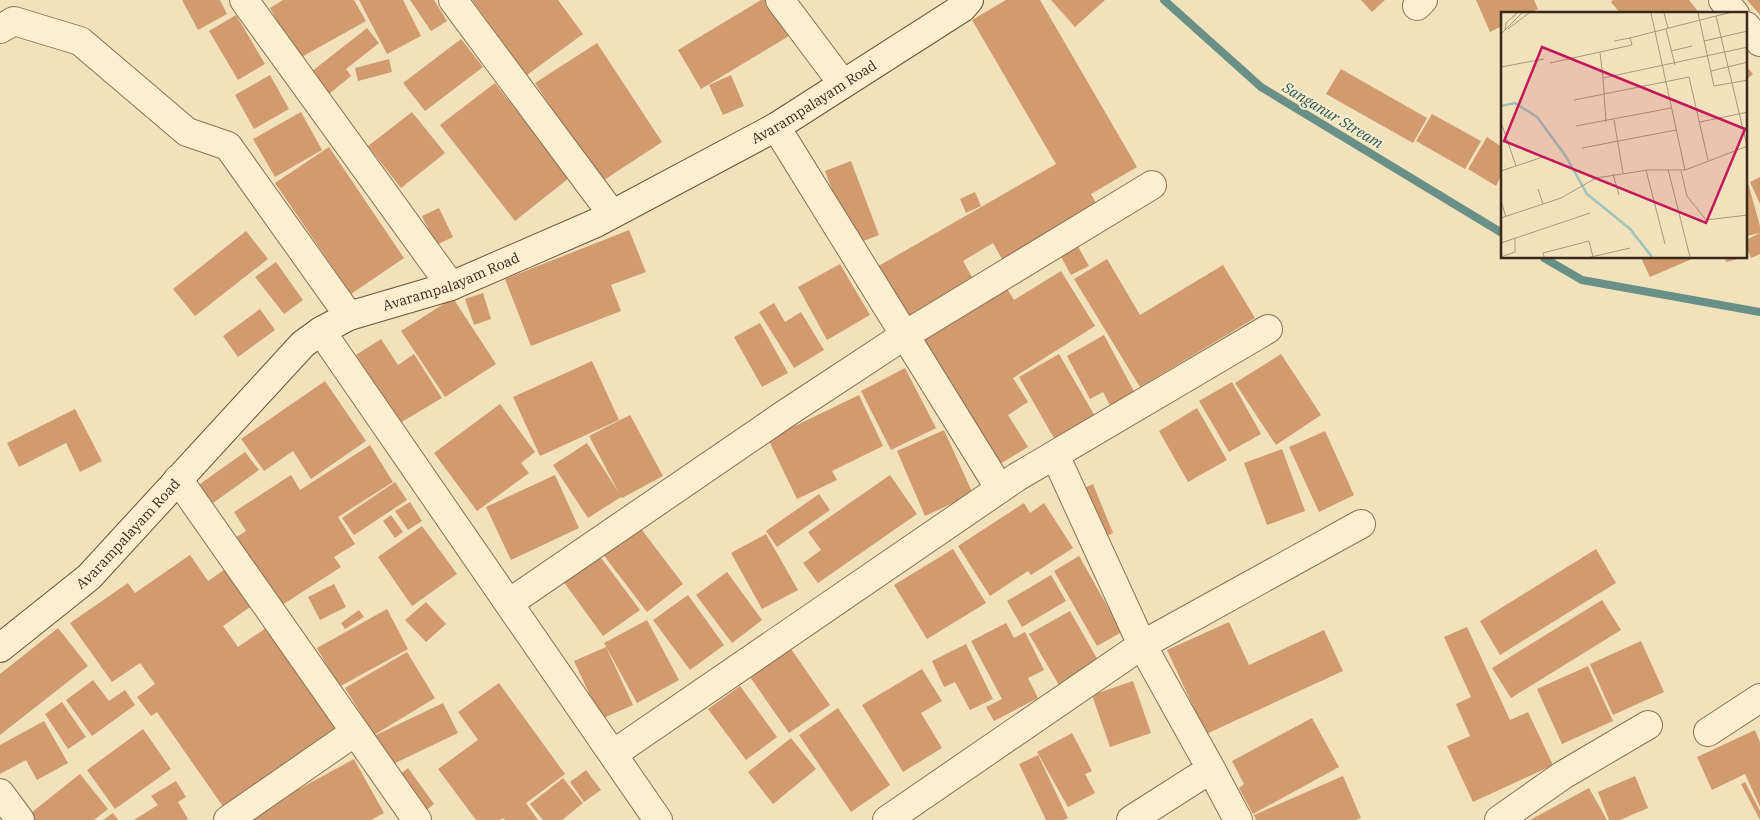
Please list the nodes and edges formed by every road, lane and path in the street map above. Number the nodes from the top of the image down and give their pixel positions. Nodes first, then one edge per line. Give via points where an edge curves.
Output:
1 (244, 0) edge
2 (453, 0) edge
3 (780, 0) edge
4 (969, 0) edge
5 (1723, 0) edge
6 (1733, 12) edge
7 (0, 28) edge
8 (1748, 28) edge
9 (1760, 42) edge
10 (843, 84) junction
11 (776, 127) junction
12 (1152, 185) dead end
13 (612, 214) junction
14 (451, 286) junction
15 (349, 316) junction
16 (1268, 329) dead end
17 (321, 331) junction
18 (906, 336) junction
19 (1055, 455) junction
20 (178, 479) junction
21 (1000, 489) junction
22 (1361, 524) dead end
23 (509, 603) junction
24 (1142, 645) junction
25 (0, 648) edge
26 (1760, 698) edge
27 (1648, 725) dead end
28 (355, 732) junction
29 (1708, 732) dead end
30 (613, 754) junction
31 (1210, 769) junction
32 (228, 820) edge
33 (417, 820) edge
34 (658, 820) edge
35 (887, 820) edge
36 (1131, 820) edge
37 (1238, 820) edge
38 (1499, 820) edge

1 - 14 street
2 - 13 street
3 - 10 street
4 - 10 street, Avarampalayam Road via 962,8
5 - 6 street
7 - 15 street via 14,21 80,41 187,132 228,146
8 - 9 street
10 - 11 street, Avarampalayam Road
11 - 13 street, Avarampalayam Road
11 - 18 street
12 - 18 street
13 - 14 street, Avarampalayam Road
14 - 15 street, Avarampalayam Road
15 - 17 street, Avarampalayam Road
16 - 19 street
17 - 20 street, Avarampalayam Road via 303,344
17 - 23 street
18 - 21 street
18 - 23 street via 785,414
19 - 21 street
19 - 24 street
20 - 25 street, Avarampalayam Road via 89,576
20 - 28 street
21 - 30 street
22 - 24 street
23 - 30 street
24 - 31 street
24 - 35 street
26 - 29 street
27 - 38 street via 1563,775
28 - 32 street
28 - 33 street
30 - 34 street
31 - 36 street
31 - 37 street

